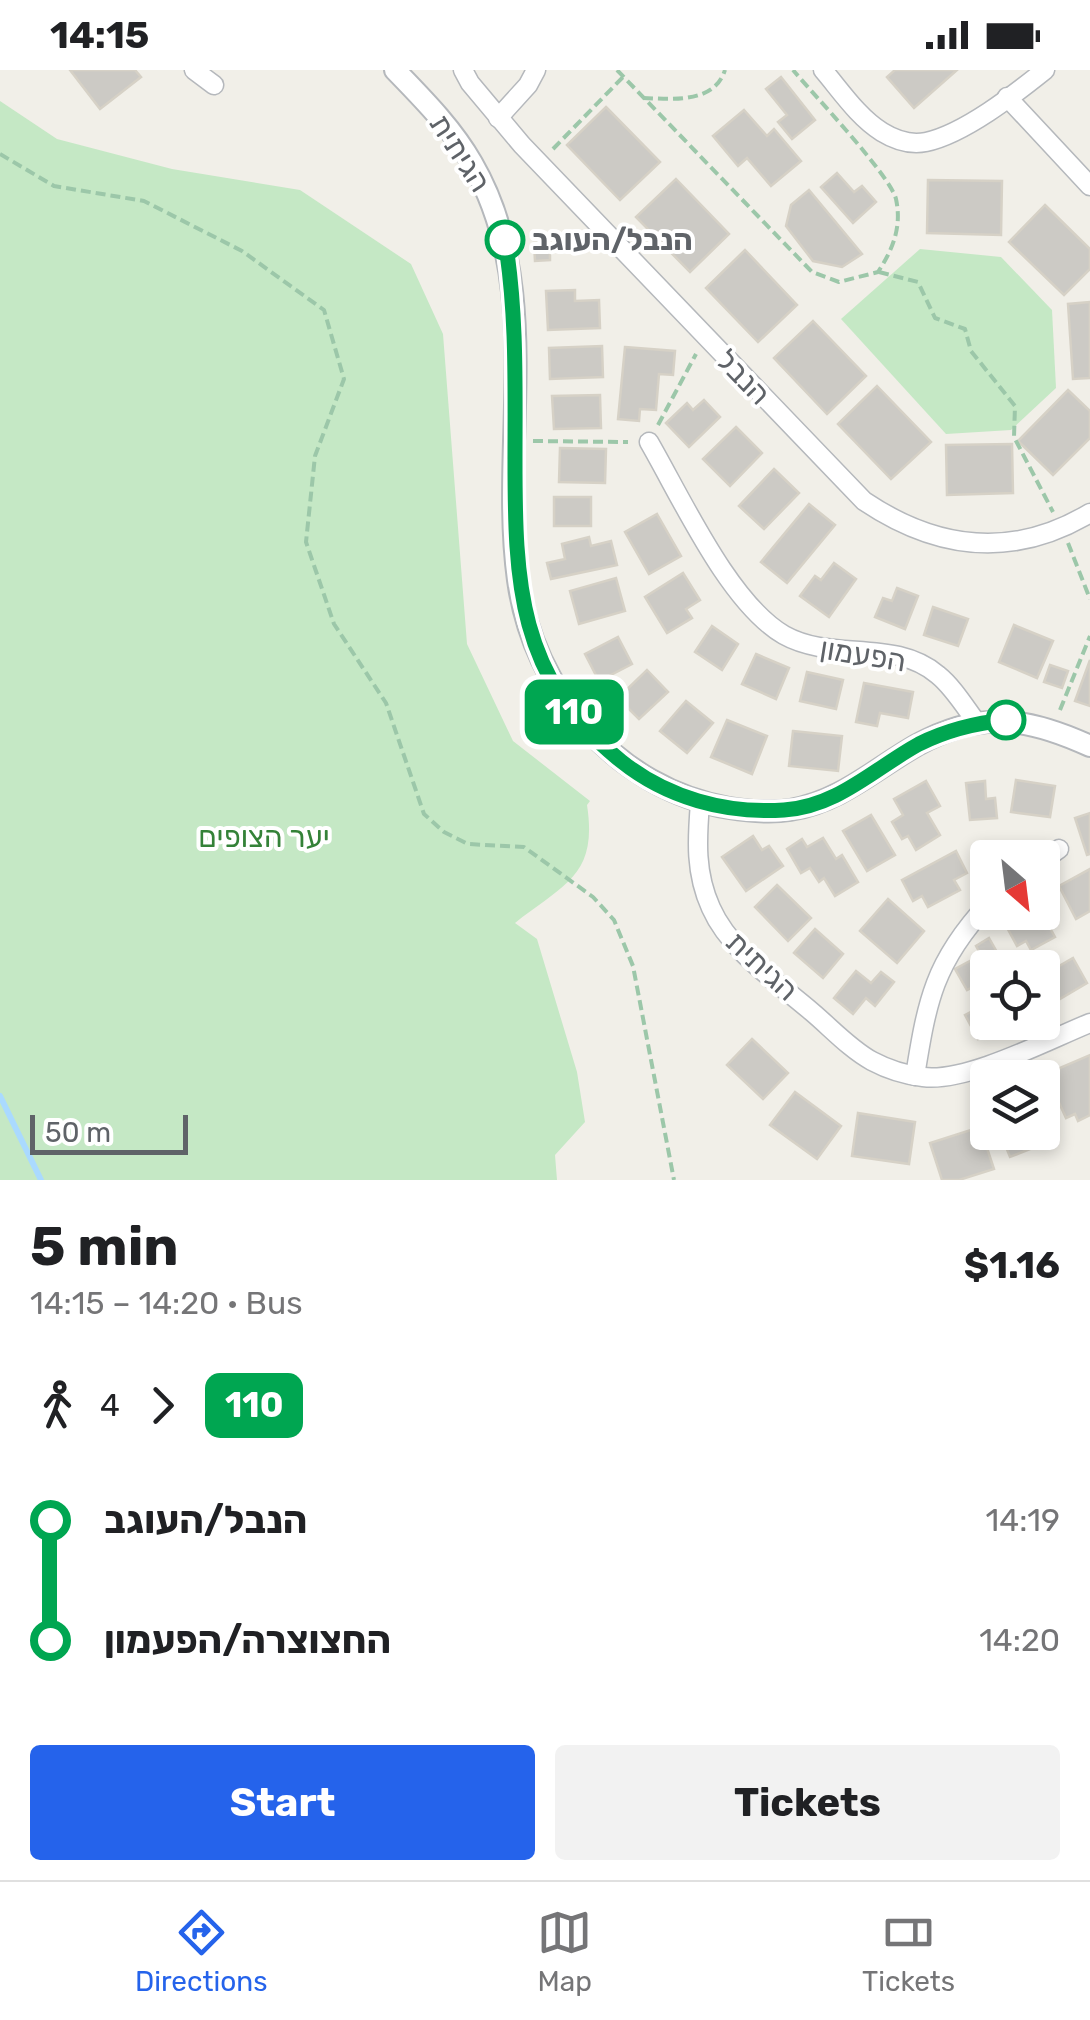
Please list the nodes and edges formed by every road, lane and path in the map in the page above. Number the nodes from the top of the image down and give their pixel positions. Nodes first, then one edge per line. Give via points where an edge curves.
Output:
1 (194, 70) edge
2 (395, 70) edge
3 (463, 70) edge
4 (536, 70) edge
5 (616, 70) edge
6 (725, 70) edge
7 (794, 70) edge
8 (824, 70) edge
9 (1045, 70) edge
10 (624, 77) junction
11 (214, 85) dead end
12 (1007, 97) junction
13 (643, 98) junction
14 (498, 118) junction
15 (0, 154) edge
16 (539, 164) junction
17 (1090, 186) edge
18 (878, 272) junction
19 (705, 337) junction
20 (515, 441) junction
21 (649, 442) junction
22 (1090, 512) edge
23 (1062, 528) junction
24 (1090, 599) edge
25 (1090, 636) edge
26 (976, 723) junction
27 (1052, 730) junction
28 (1090, 746) edge
29 (700, 803) junction
30 (970, 925) edge
31 (1090, 1023) edge
32 (914, 1076) junction
33 (674, 1180) edge

1 - 11 street
2 - 20 street, הגיתית via 462,147 505,240 513,295
3 - 14 street, הנבל
4 - 14 street
5 - 10 path
6 - 13 path via 700,96
7 - 18 path via 895,195 898,228
8 - 12 street via 866,120 908,143 945,134
9 - 12 street
10 - 13 path
10 - 16 path
12 - 17 street
13 - 18 path via 812,272 839,282
14 - 16 street, הנבל
15 - 33 path via 54,186 144,202 242,251 324,310 344,380 315,456 306,542 334,624 386,704 424,814 468,844 524,847 614,920 633,966
16 - 19 street, הנבל
18 - 23 path via 918,282 935,318 965,329 972,351 1015,406 1014,437
19 - 21 path
19 - 23 street, הנבל via 843,481 887,516 980,544 1037,538
20 - 21 path
20 - 29 street, הגיתית via 518,584 547,672 613,754 654,783
21 - 26 street, הפעמון via 729,580 760,618 806,645 917,662 938,675
22 - 23 street, הנבל
23 - 24 path
25 - 27 path
26 - 27 street via 1006,720
26 - 29 street via 917,745 815,803 747,811
27 - 28 street
29 - 32 street, הגיתית via 701,884 721,928 849,1044 870,1060
30 - 32 street via 926,1004
31 - 32 street, הגיתית via 975,1069

